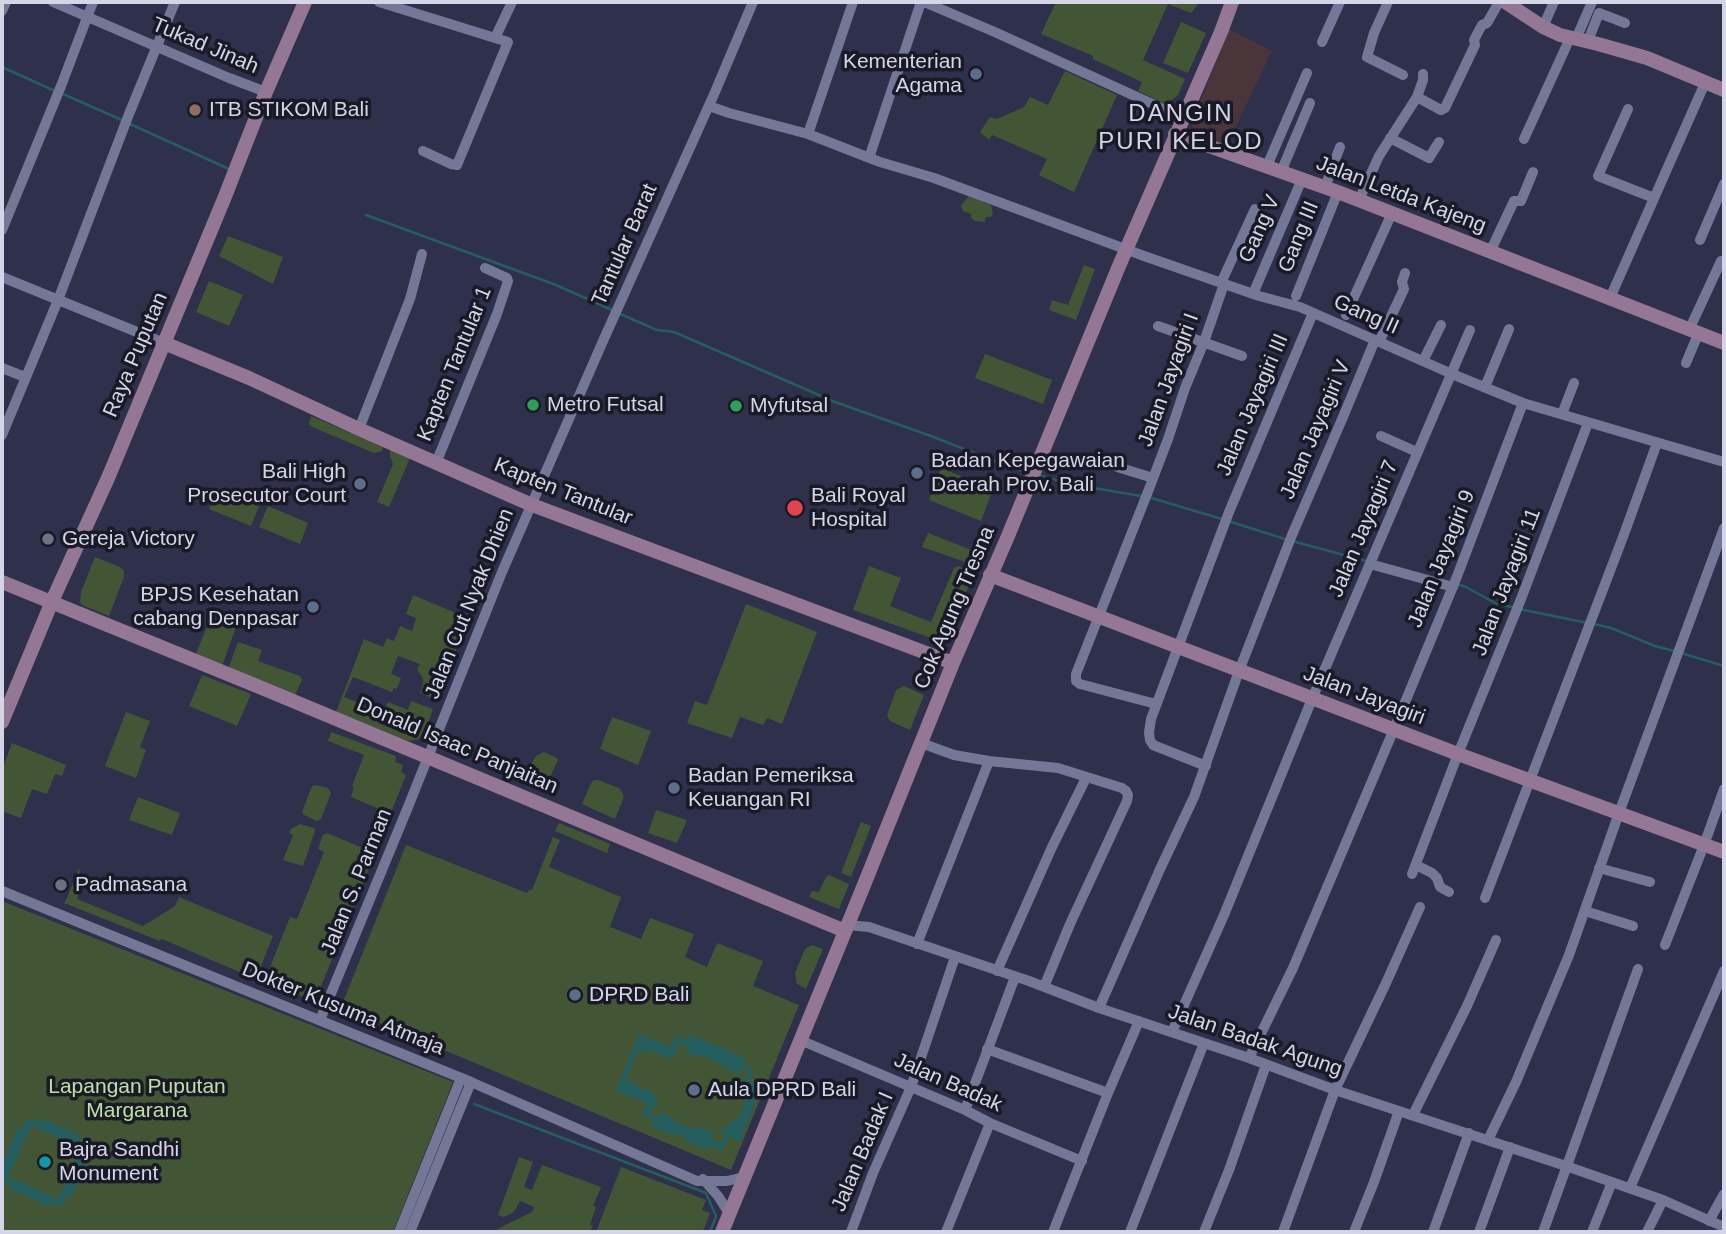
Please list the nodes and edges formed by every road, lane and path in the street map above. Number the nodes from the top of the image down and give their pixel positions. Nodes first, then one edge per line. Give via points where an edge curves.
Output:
1 (6, 2) edge
2 (53, 2) edge
3 (93, 2) edge
4 (175, 2) edge
5 (305, 2) edge
6 (379, 2) edge
7 (512, 2) edge
8 (753, 2) edge
9 (853, 2) edge
10 (922, 2) edge
11 (1232, 2) edge
12 (1340, 2) edge
13 (1388, 2) edge
14 (1505, 2) edge
15 (1554, 2) edge
16 (1598, 6) edge
17 (2, 11) edge
18 (86, 17) junction
19 (1625, 23) dead end
20 (1544, 27) junction
21 (495, 38) junction
22 (1578, 39) junction
23 (1321, 42) dead end
24 (156, 47) junction
25 (1307, 73) dead end
26 (1423, 74) dead end
27 (1403, 75) dead end
28 (1705, 83) junction
29 (1724, 90) edge
30 (266, 92) junction
31 (1417, 97) junction
32 (1310, 103) dead end
33 (709, 106) junction
34 (1628, 109) dead end
35 (1183, 118) junction
36 (808, 134) junction
37 (1175, 134) junction
38 (1390, 138) junction
39 (1524, 138) dead end
40 (1439, 142) dead end
41 (1340, 147) dead end
42 (423, 150) dead end
43 (869, 158) junction
44 (1267, 166) junction
45 (1282, 172) junction
46 (1533, 172) dead end
47 (1303, 180) junction
48 (1724, 184) edge
49 (1331, 190) junction
50 (1654, 198) junction
51 (1359, 200) junction
52 (1255, 209) dead end
53 (1392, 213) junction
54 (2, 230) edge
55 (1700, 240) dead end
56 (1126, 250) junction
57 (1490, 252) junction
58 (422, 254) dead end
59 (1721, 261) dead end
60 (485, 268) dead end
61 (1405, 273) dead end
62 (2, 277) edge
63 (1223, 284) junction
64 (1252, 294) junction
65 (1296, 296) dead end
66 (1610, 298) junction
67 (58, 300) junction
68 (1313, 313) junction
69 (1346, 315) dead end
70 (1441, 325) dead end
71 (1158, 326) dead end
72 (1509, 328) dead end
73 (1470, 330) dead end
74 (1694, 330) junction
75 (1377, 341) junction
76 (1204, 342) junction
77 (164, 343) junction
78 (1724, 343) edge
79 (1242, 356) dead end
80 (1423, 361) junction
81 (1686, 363) dead end
82 (2, 368) edge
83 (1452, 374) junction
84 (25, 377) junction
85 (1574, 383) dead end
86 (1485, 387) junction
87 (2, 401) edge
88 (1523, 403) junction
89 (14, 405) junction
90 (1562, 414) junction
91 (1588, 423) junction
92 (359, 429) junction
93 (2, 435) edge
94 (1381, 436) dead end
95 (1657, 443) junction
96 (1417, 452) junction
97 (437, 460) junction
98 (1724, 462) edge
99 (1111, 466) dead end
100 (1151, 484) junction
101 (532, 505) junction
102 (1724, 528) edge
103 (1372, 561) junction
104 (990, 575) junction
105 (2, 582) edge
106 (1454, 584) junction
107 (52, 603) junction
108 (1098, 617) junction
109 (1178, 647) junction
110 (953, 663) junction
111 (1239, 671) junction
112 (1312, 699) junction
113 (1156, 704) junction
114 (2, 722) edge
115 (1394, 729) junction
116 (921, 743) junction
117 (1458, 754) junction
118 (428, 757) junction
119 (989, 761) junction
120 (1206, 766) junction
121 (1086, 778) junction
122 (1530, 781) junction
123 (1724, 789) edge
124 (1619, 813) junction
125 (1704, 845) junction
126 (1724, 852) edge
127 (1599, 868) junction
128 (1650, 882) dead end
129 (2, 891) edge
130 (1449, 892) dead end
131 (1485, 898) dead end
132 (1420, 907) dead end
133 (1585, 911) junction
134 (848, 923) junction
135 (1633, 926) dead end
136 (1496, 940) dead end
137 (917, 944) junction
138 (1665, 945) dead end
139 (955, 957) junction
140 (1638, 969) dead end
141 (997, 971) junction
142 (1724, 971) edge
143 (1015, 977) junction
144 (1044, 987) junction
145 (1099, 1008) junction
146 (320, 1020) junction
147 (1139, 1021) junction
148 (1172, 1032) junction
149 (800, 1041) junction
150 (1204, 1043) junction
151 (987, 1049) junction
152 (1249, 1058) junction
153 (1266, 1065) junction
154 (466, 1080) junction
155 (911, 1087) junction
156 (1335, 1090) junction
157 (1108, 1093) junction
158 (965, 1110) junction
159 (1399, 1111) junction
160 (1413, 1115) junction
161 (990, 1123) junction
162 (1469, 1133) junction
163 (1488, 1140) junction
164 (1510, 1147) junction
165 (1082, 1161) junction
166 (1566, 1166) junction
167 (744, 1177) junction
168 (706, 1181) junction
169 (1612, 1182) junction
170 (1630, 1188) junction
171 (1724, 1194) edge
172 (1663, 1200) junction
173 (729, 1213) junction
174 (1709, 1221) junction
175 (1724, 1227) edge
176 (398, 1232) edge
177 (410, 1232) edge
178 (722, 1232) edge
179 (850, 1232) edge
180 (946, 1232) edge
181 (1053, 1232) edge
182 (1130, 1232) edge
183 (1204, 1232) edge
184 (1283, 1232) edge
185 (1354, 1232) edge
186 (1433, 1232) edge
187 (1479, 1232) edge
188 (1543, 1232) edge
189 (1592, 1232) edge
190 (1647, 1232) edge

1 - 17 street
2 - 18 street, Tukad Jinah
3 - 18 street
4 - 24 street
5 - 30 street, Raya Puputan
6 - 21 street
7 - 21 street
8 - 33 street, Tantular Barat
9 - 36 street
10 - 35 street
10 - 43 street
11 - 35 street, Cok Agung Tresna
12 - 23 street
13 - 27 street via 1367,58
14 - 20 street
14 - 31 street via 1482,25 1444,109
15 - 20 street
16 - 19 street
16 - 22 street
18 - 24 street, Tukad Jinah
18 - 54 street
20 - 22 street
21 - 42 street via 508,42 457,165
22 - 28 street via 1647,58
22 - 39 street
24 - 30 street, Tukad Jinah
24 - 67 street
25 - 44 street
26 - 31 street
28 - 29 street
28 - 50 street
30 - 77 street, Raya Puputan
31 - 38 street
32 - 45 street
33 - 36 street, Gang II
33 - 101 street, Tantular Barat
34 - 50 street via 1598,176
35 - 37 street, Cok Agung Tresna
36 - 43 street, Gang II
37 - 44 street, Jalan Letda Kajeng
37 - 56 street, Cok Agung Tresna
38 - 40 street via 1429,158
38 - 51 street
41 - 49 street, Gang III
43 - 56 street, Gang II
44 - 45 street, Jalan Letda Kajeng
45 - 47 street, Jalan Letda Kajeng
46 - 57 street
47 - 49 street, Jalan Letda Kajeng
47 - 64 street, Gang V
48 - 55 street
49 - 51 street, Jalan Letda Kajeng
49 - 65 street, Gang III
50 - 66 street
51 - 53 street, Jalan Letda Kajeng
52 - 63 street, Jalan Jayagiri I
53 - 57 street, Jalan Letda Kajeng
53 - 69 street
56 - 63 street, Gang II
56 - 104 street, Cok Agung Tresna
57 - 66 street, Jalan Letda Kajeng
58 - 92 street via 410,299
59 - 74 street
60 - 97 street, Kapten Tantular 1 via 508,281
61 - 75 street, Jalan Jayagiri V via 1404,289
62 - 67 street
63 - 64 street, Gang II
63 - 76 street, Jalan Jayagiri I
64 - 68 street, Gang II
66 - 74 street, Jalan Letda Kajeng
67 - 77 street
67 - 84 street
68 - 75 street, Gang II
68 - 109 street, Jalan Jayagiri III
70 - 80 street
71 - 76 street
72 - 86 street
73 - 83 street, Jalan Jayagiri 7
74 - 78 street, Jalan Letda Kajeng
74 - 81 street
75 - 80 street, Gang II
75 - 111 street, Jalan Jayagiri V via 1292,535
76 - 79 street
76 - 100 street, Jalan Jayagiri I
77 - 92 street, Kapten Tantular
77 - 107 street, Raya Puputan
80 - 83 street, Gang II
82 - 84 street
83 - 86 street, Gang II
83 - 96 street, Jalan Jayagiri 7
84 - 89 street
85 - 90 street
86 - 88 street, Gang II
87 - 89 street
88 - 90 street, Gang II
88 - 106 street, Jalan Jayagiri 9
89 - 93 street
90 - 91 street, Gang II
91 - 95 street, Gang II
91 - 117 street, Jalan Jayagiri 11
92 - 97 street, Kapten Tantular
94 - 96 street
95 - 98 street, Gang II
95 - 122 street
96 - 103 street, Jalan Jayagiri 7
97 - 101 street, Kapten Tantular
99 - 100 street
100 - 108 street, Jalan Jayagiri I
101 - 110 street, Kapten Tantular
101 - 118 street, Jalan Cut Nyak Dhien
102 - 124 street
103 - 106 street
103 - 112 street, Jalan Jayagiri 7
104 - 108 street, Jalan Jayagiri
104 - 110 street, Cok Agung Tresna
105 - 107 street, Donald Isaac Panjaitan
106 - 115 street, Jalan Jayagiri 9
107 - 114 street, Raya Puputan
107 - 118 street, Donald Isaac Panjaitan
108 - 109 street, Jalan Jayagiri
108 - 113 street, Jalan Jayagiri I via 1076,681
109 - 111 street, Jalan Jayagiri
109 - 113 street, Jalan Jayagiri III
110 - 116 street, Cok Agung Tresna
111 - 112 street, Jalan Jayagiri
111 - 120 street, Jalan Jayagiri V
112 - 115 street, Jalan Jayagiri
112 - 148 street, Jalan Jayagiri 7
113 - 120 street, Jalan Jayagiri III via 1150,740
115 - 117 street, Jalan Jayagiri
115 - 152 street, Jalan Jayagiri 9 via 1293,968
116 - 119 street
116 - 134 street, Cok Agung Tresna
117 - 122 street, Jalan Jayagiri
117 - 130 street, Jalan Jayagiri 11 via 1414,870 1432,873
118 - 134 street, Donald Isaac Panjaitan
118 - 146 street, Jalan S. Parman
119 - 121 street via 1058,768
119 - 137 street
120 - 145 street, Jalan Jayagiri V
121 - 141 street
121 - 144 street via 1122,788 1128,802
122 - 124 street, Jalan Jayagiri
122 - 131 street
123 - 125 street
124 - 125 street, Jalan Jayagiri
124 - 127 street
125 - 126 street, Jalan Jayagiri
125 - 138 street
127 - 128 street
127 - 133 street
129 - 146 street, Dokter Kusuma Atmaja
132 - 156 street
133 - 135 street
133 - 163 street
134 - 137 street, Jalan Badak Agung
134 - 149 street, Cok Agung Tresna
136 - 160 street
137 - 139 street, Jalan Badak Agung
139 - 141 street, Jalan Badak Agung
139 - 155 street, Jalan Badak I
140 - 166 street
141 - 143 street, Jalan Badak Agung
142 - 170 street
143 - 144 street, Jalan Badak Agung
143 - 151 street
144 - 145 street, Jalan Badak Agung
145 - 147 street, Jalan Badak Agung
146 - 154 street, Dokter Kusuma Atmaja
147 - 148 street, Jalan Badak Agung
147 - 157 street
148 - 150 street, Jalan Badak Agung
149 - 155 street, Jalan Badak
149 - 167 street, Cok Agung Tresna
150 - 152 street, Jalan Badak Agung
150 - 182 street
151 - 157 street
151 - 158 street
152 - 153 street, Jalan Badak Agung
153 - 156 street, Jalan Badak Agung
153 - 183 street
154 - 168 street, Dokter Kusuma Atmaja
154 - 176 street
154 - 177 street
155 - 158 street, Jalan Badak
155 - 179 street, Jalan Badak I
156 - 159 street, Jalan Badak Agung
156 - 184 street
157 - 165 street
158 - 161 street, Jalan Badak
159 - 160 street, Jalan Badak Agung
159 - 185 street
160 - 162 street, Jalan Badak Agung
161 - 165 street, Jalan Badak
161 - 180 street
162 - 163 street, Jalan Badak Agung
162 - 186 street
163 - 164 street, Jalan Badak Agung
164 - 166 street, Jalan Badak Agung
164 - 187 street
165 - 181 street
166 - 169 street, Jalan Badak Agung
166 - 188 street
167 - 168 street, Dokter Kusuma Atmaja
167 - 173 street, Cok Agung Tresna
168 - 173 street
169 - 170 street, Jalan Badak Agung
169 - 189 street
170 - 172 street, Jalan Badak Agung
171 - 174 street
172 - 174 street, Jalan Badak Agung
172 - 190 street
173 - 178 street, Cok Agung Tresna
174 - 175 street, Jalan Badak Agung

